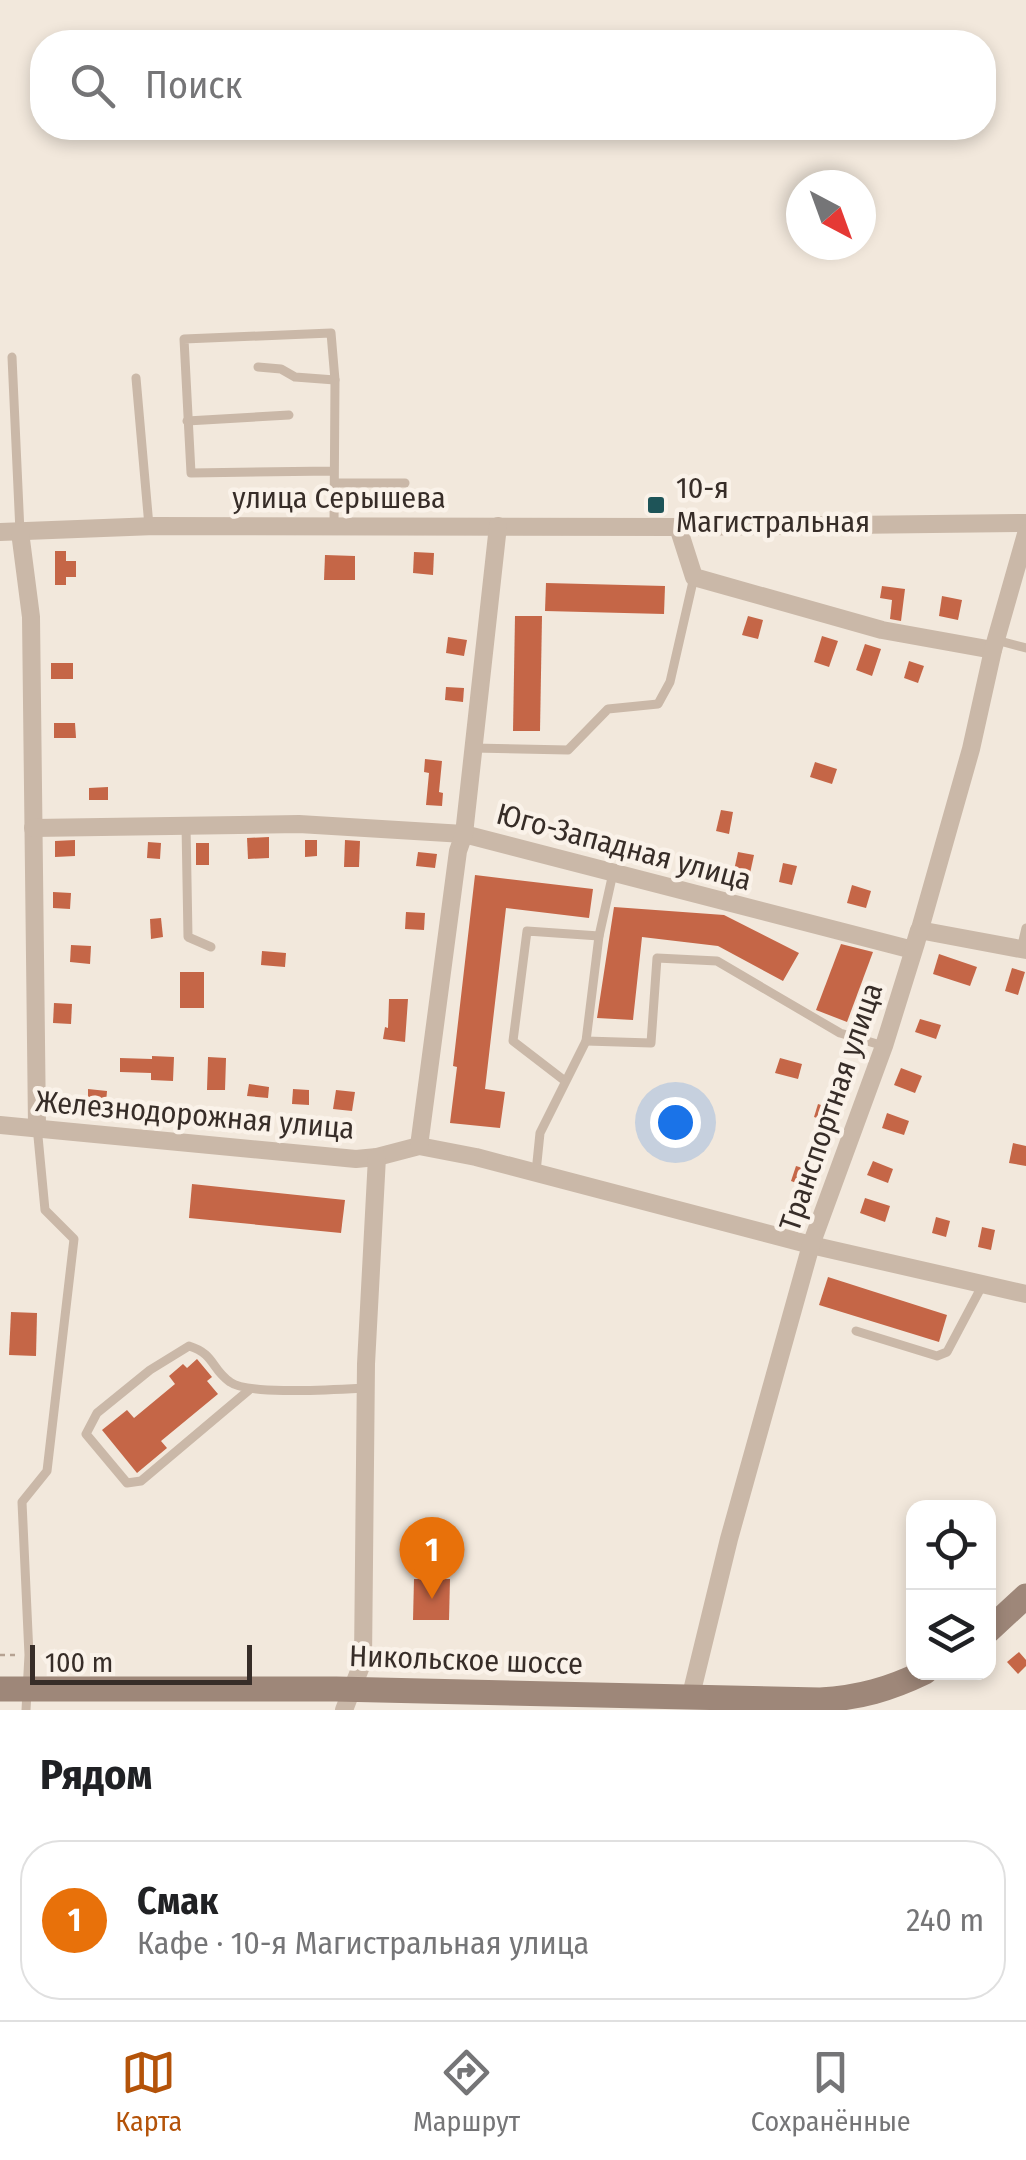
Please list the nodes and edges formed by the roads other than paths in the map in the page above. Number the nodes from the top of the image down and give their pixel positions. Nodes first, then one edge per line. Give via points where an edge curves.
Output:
1 (12, 357) dead end
2 (258, 367) dead end
3 (136, 378) dead end
4 (334, 380) junction
5 (289, 415) dead end
6 (187, 421) junction
7 (333, 471) junction
8 (404, 482) dead end
9 (336, 483) junction
10 (1026, 523) edge
11 (148, 526) junction
12 (334, 526) junction
13 (498, 526) junction
14 (678, 527) junction
15 (0, 532) edge
16 (20, 532) junction
17 (1026, 534) edge
18 (694, 577) junction
19 (994, 645) junction
20 (1026, 648) edge
21 (473, 748) junction
22 (186, 826) junction
23 (34, 828) junction
24 (464, 834) junction
25 (614, 873) junction
26 (1026, 928) edge
27 (919, 930) junction
28 (599, 936) junction
29 (211, 947) dead end
30 (1023, 949) edge
31 (914, 950) junction
32 (586, 1040) junction
33 (884, 1046) junction
34 (565, 1081) junction
35 (0, 1125) edge
36 (38, 1126) junction
37 (419, 1146) junction
38 (377, 1157) junction
39 (536, 1173) junction
40 (811, 1245) junction
41 (983, 1284) junction
42 (1026, 1294) edge
43 (856, 1331) dead end
44 (366, 1388) junction
45 (249, 1390) junction
46 (1026, 1596) edge
47 (996, 1624) edge
48 (909, 1680) edge
49 (17, 1696) edge
50 (690, 1699) junction
51 (349, 1700) edge

1 - 16 lane
2 - 4 lane
3 - 11 lane
4 - 6 lane via 331,334 184,339
4 - 7 lane
5 - 6 lane
6 - 7 lane via 191,473
7 - 9 lane
8 - 9 lane
9 - 12 lane
10 - 14 street, улица Серышева
11 - 12 street, улица Серышева
11 - 16 street, улица Серышева
12 - 13 street, улица Серышева
13 - 14 street, улица Серышева
13 - 21 street
14 - 18 street
15 - 16 street, улица Серышева
16 - 23 street via 31,616
17 - 19 street, Транспортная улица
18 - 19 street via 882,630
18 - 21 lane via 670,682 658,704 608,709 568,750
19 - 20 lane
19 - 27 street, Транспортная улица
21 - 24 street
22 - 23 street, Юго-Западная улица
22 - 24 street, Юго-Западная улица via 299,824
22 - 29 lane via 188,937
23 - 36 street
24 - 25 street, Юго-Западная улица
24 - 37 street
25 - 28 lane
25 - 31 street, Юго-Западная улица
26 - 30 lane
27 - 30 street
27 - 31 street, Транспортная улица
28 - 32 lane
28 - 34 lane via 527,931 513,1041
31 - 33 street, Транспортная улица
32 - 33 lane via 652,1043 657,958 717,962 840,1033
32 - 34 lane
33 - 40 street, Транспортная улица
34 - 39 lane via 540,1133
35 - 36 street, Железнодорожная улица
36 - 38 street, Железнодорожная улица
36 - 49 lane via 44,1210 74,1238 47,1471 22,1502 29,1655
37 - 38 street, Железнодорожная улица
37 - 39 street, Железнодорожная улица
38 - 44 street
39 - 40 street, Железнодорожная улица
40 - 41 street, Железнодорожная улица
40 - 50 street, Транспортная улица
41 - 42 street, Железнодорожная улица
41 - 43 lane via 947,1352 937,1356
44 - 45 lane
44 - 51 street via 363,1662
45 - 45 lane via 230,1382 204,1350 189,1346 96,1413 86,1434 127,1483 141,1482
46 - 47 street
48 - 50 street, Никольское шоссе via 852,1699
49 - 51 street, Никольское шоссе
50 - 51 street, Никольское шоссе

